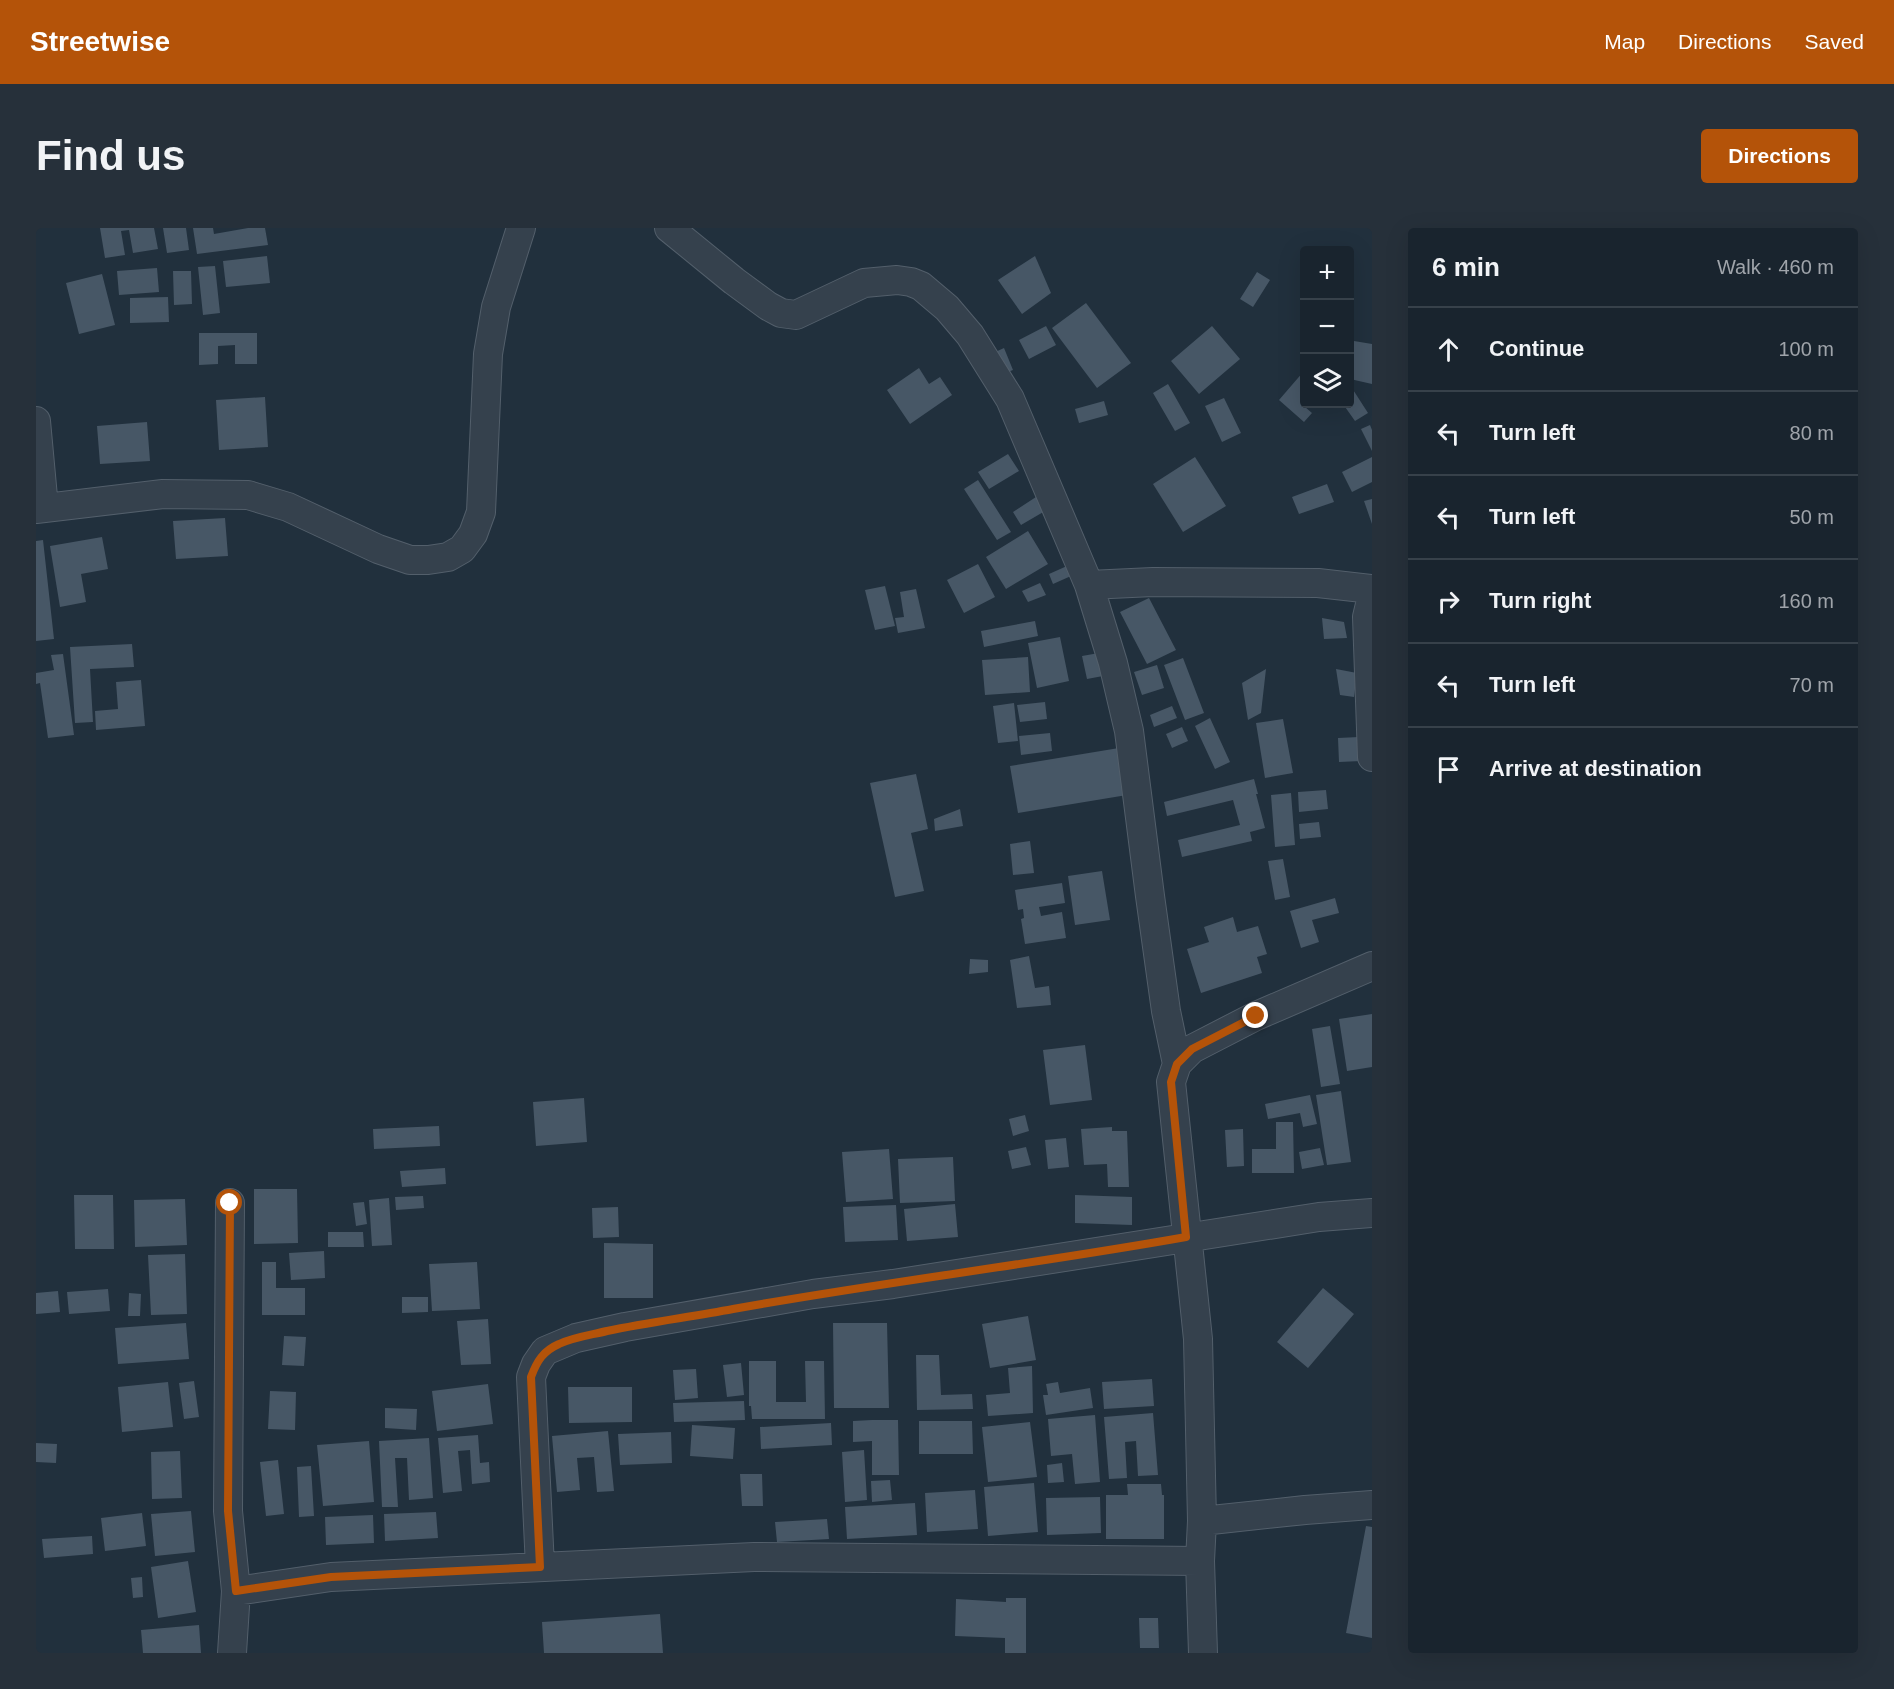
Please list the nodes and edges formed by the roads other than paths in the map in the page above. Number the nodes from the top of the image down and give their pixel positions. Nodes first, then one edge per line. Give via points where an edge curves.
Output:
1 (521, 228) edge
2 (669, 228) edge
3 (36, 421) edge
4 (40, 509) edge
5 (1089, 585) junction
6 (1372, 590) edge
7 (1372, 596) edge
8 (1372, 757) edge
9 (1372, 966) edge
10 (1177, 1064) junction
11 (230, 1203) dead end
12 (1372, 1213) edge
13 (1186, 1237) junction
14 (1372, 1505) edge
15 (1202, 1521) junction
16 (1200, 1561) junction
17 (540, 1567) junction
18 (236, 1591) junction
19 (232, 1653) edge
20 (1203, 1653) edge

1 - 4 street via 496,307 488,354 481,512 462,549 448,557 410,560 288,507 248,495 163,494
2 - 5 street via 781,313 796,315 864,283 897,280 930,292 970,335 1010,399
3 - 4 street
5 - 6 street via 1308,583
5 - 10 street via 1129,731 1151,908
7 - 8 street via 1367,617
9 - 10 street via 1256,1016 1192,1049
10 - 13 street via 1171,1082
11 - 18 street via 228,1511
12 - 13 street
13 - 15 street via 1198,1339
13 - 17 street via 625,1327 576,1338 545,1351 531,1377
14 - 15 street
15 - 16 street
16 - 17 street via 754,1557
16 - 20 street
17 - 18 street via 331,1577
18 - 19 street

